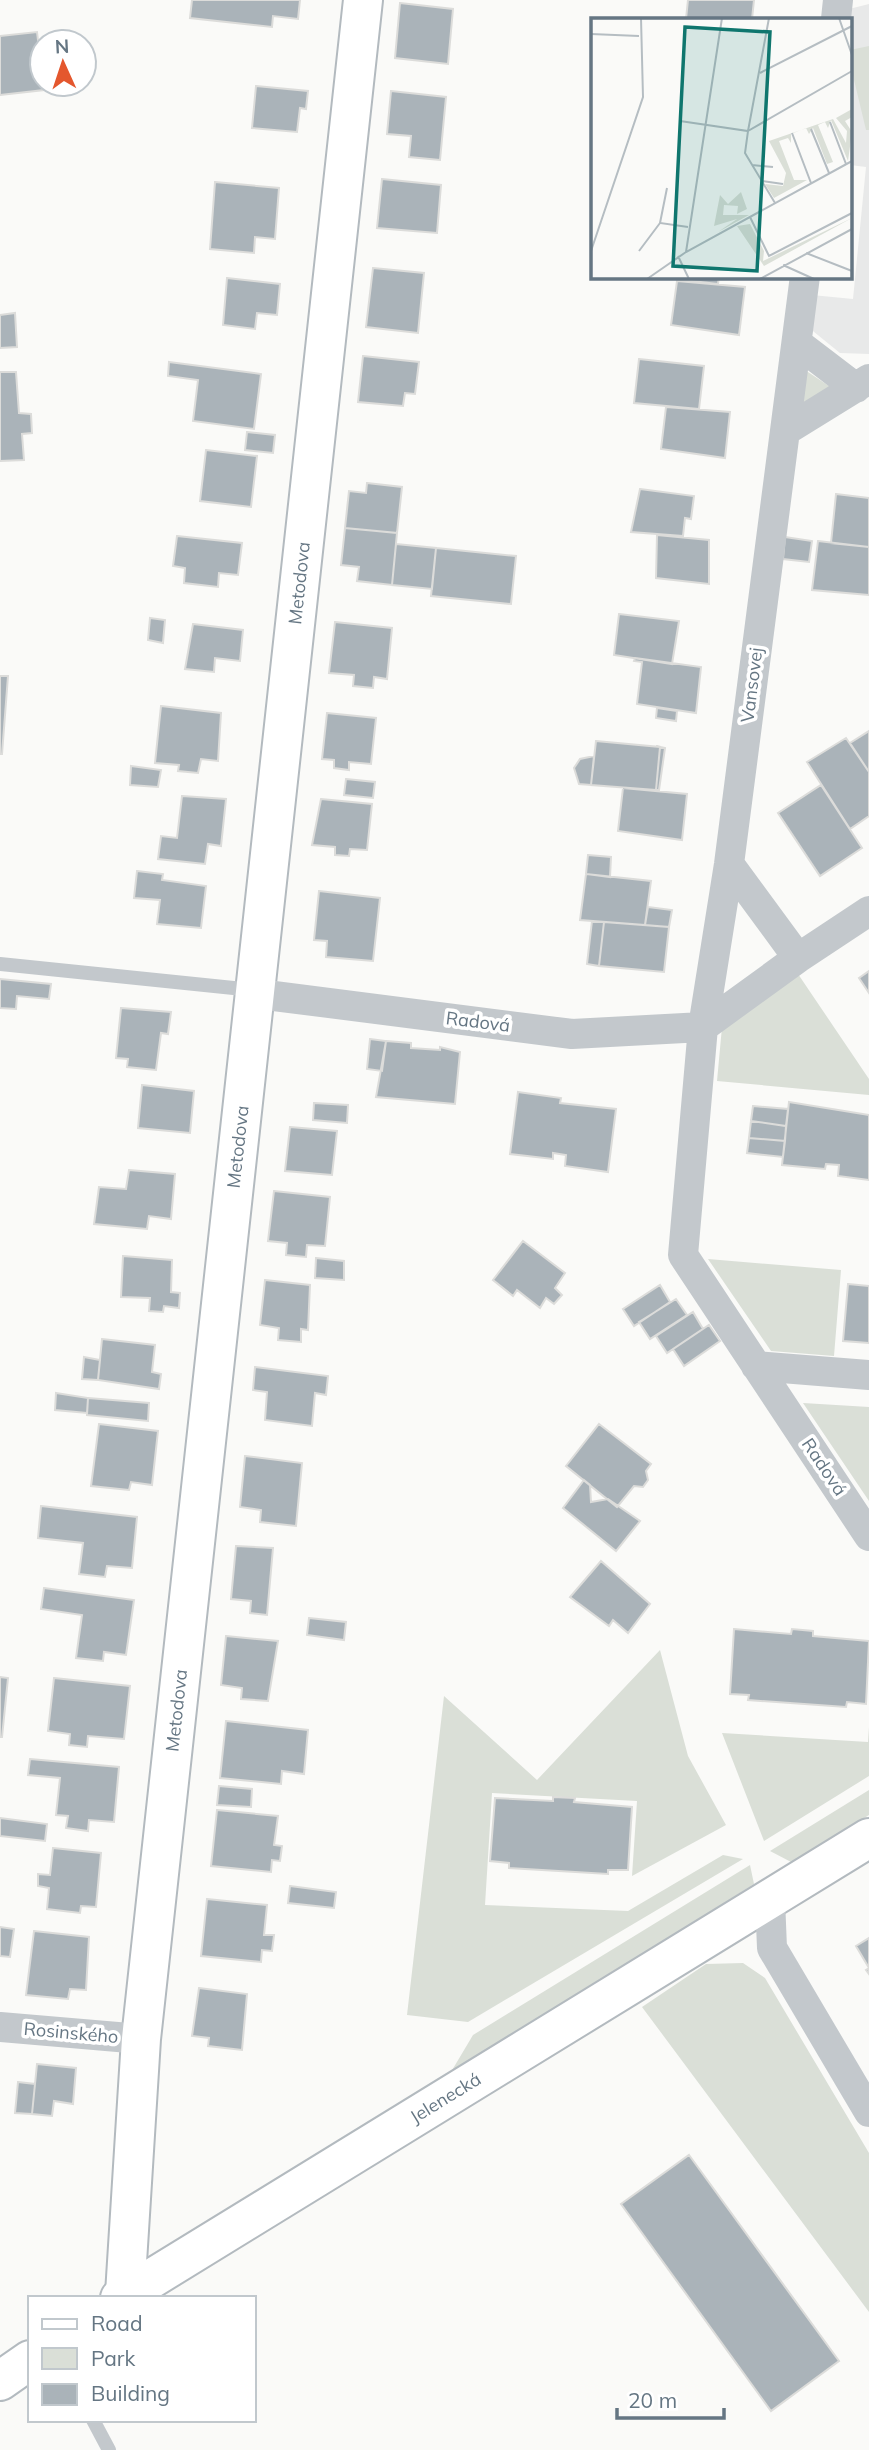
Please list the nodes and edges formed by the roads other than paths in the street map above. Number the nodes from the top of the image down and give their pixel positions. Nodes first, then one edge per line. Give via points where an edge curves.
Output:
1 (363, 0) edge
2 (838, 0) edge
3 (836, 18) edge
4 (805, 278) edge
5 (797, 343) junction
6 (862, 383) edge
7 (785, 431) junction
8 (729, 864) junction
9 (869, 911) edge
10 (798, 958) junction
11 (0, 964) edge
12 (254, 990) junction
13 (703, 1027) junction
14 (756, 1366) junction
15 (869, 1375) edge
16 (869, 1534) edge
17 (869, 1838) edge
18 (770, 1899) junction
19 (0, 2028) edge
20 (141, 2039) junction
21 (869, 2112) edge
22 (123, 2296) edge
23 (28, 2361) edge
24 (0, 2381) edge
25 (94, 2422) edge
26 (109, 2450) edge

1 - 12 street, Metodova
2 - 3 street
4 - 5 street, Vansovej
5 - 6 street
5 - 7 street, Vansovej
6 - 7 street
7 - 8 street, Vansovej
8 - 10 street
8 - 13 street, Vansovej
9 - 10 street
10 - 13 street
11 - 12 lane
12 - 13 street, Radová via 572,1034
12 - 20 street, Metodova
13 - 14 street, Radová via 683,1255
14 - 15 street
14 - 16 street, Radová
17 - 18 street, Jelenecká
18 - 21 street via 772,1948
18 - 22 street, Jelenecká
19 - 20 street, Rosinského
20 - 22 street, Metodova
23 - 24 street
25 - 26 lane

